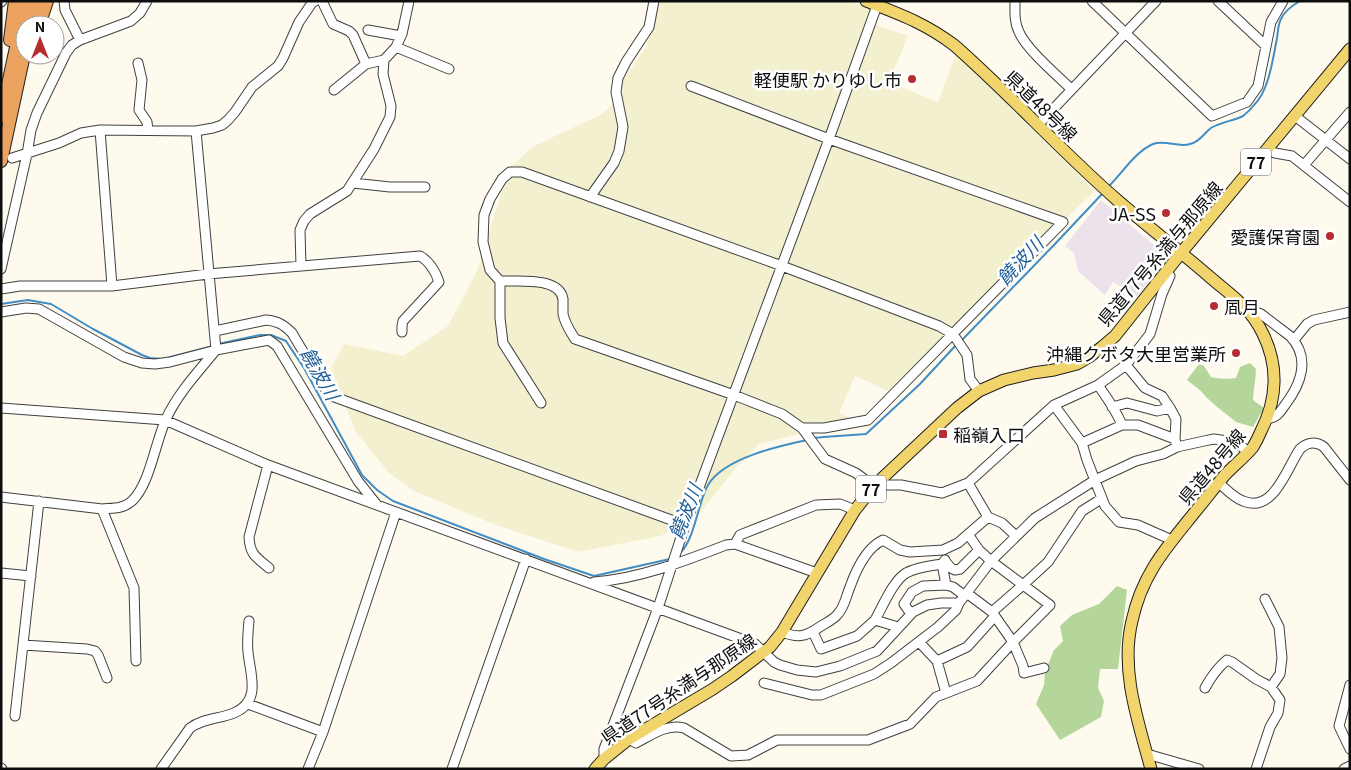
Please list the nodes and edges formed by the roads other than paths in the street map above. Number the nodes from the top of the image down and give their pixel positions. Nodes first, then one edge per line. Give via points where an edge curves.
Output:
1 (15, 1) edge
2 (26, 1) edge
3 (36, 1) edge
4 (47, 1) edge
5 (64, 1) edge
6 (147, 1) edge
7 (315, 1) edge
8 (322, 1) edge
9 (409, 1) edge
10 (654, 1) edge
11 (866, 1) edge
12 (1015, 1) edge
13 (1092, 1) edge
14 (1156, 1) edge
15 (1218, 1) edge
16 (1284, 1) edge
17 (879, 3) edge
18 (32, 15) edge
19 (42, 15) edge
20 (368, 30) dead end
21 (1125, 33) junction
22 (401, 36) junction
23 (80, 40) junction
24 (1266, 46) junction
25 (396, 47) junction
26 (1350, 49) edge
27 (384, 60) junction
28 (138, 63) dead end
29 (366, 64) junction
30 (22, 65) edge
31 (29, 65) edge
32 (449, 69) dead end
33 (691, 86) dead end
34 (1071, 89) junction
35 (334, 90) dead end
36 (1, 102) edge
37 (1350, 112) edge
38 (1295, 116) junction
39 (1, 117) edge
40 (1038, 125) junction
41 (100, 130) junction
42 (148, 130) junction
43 (196, 131) junction
44 (829, 139) junction
45 (1326, 141) junction
46 (1266, 150) junction
47 (27, 154) junction
48 (6, 156) edge
49 (1350, 159) edge
50 (1304, 165) junction
51 (353, 183) junction
52 (425, 188) dead end
53 (590, 197) junction
54 (1350, 202) edge
55 (1181, 253) junction
56 (300, 266) junction
57 (782, 266) junction
58 (1, 269) edge
59 (1166, 271) junction
60 (208, 274) junction
61 (500, 281) junction
62 (112, 286) junction
63 (1, 289) edge
64 (1247, 309) junction
65 (1, 312) edge
66 (1350, 312) edge
67 (215, 331) junction
68 (402, 332) dead end
69 (953, 334) junction
70 (1294, 340) junction
71 (216, 350) junction
72 (1126, 365) junction
73 (1098, 385) junction
74 (979, 392) junction
75 (734, 395) junction
76 (541, 403) dead end
77 (1054, 405) junction
78 (1112, 407) junction
79 (1, 408) edge
80 (1170, 408) junction
81 (1267, 419) junction
82 (165, 420) junction
83 (1122, 425) junction
84 (802, 428) junction
85 (1082, 442) junction
86 (1176, 443) junction
87 (1249, 452) junction
88 (268, 465) junction
89 (1094, 480) junction
90 (1350, 480) edge
91 (1219, 483) junction
92 (968, 484) junction
93 (875, 485) junction
94 (1, 497) edge
95 (1101, 499) junction
96 (38, 501) junction
97 (378, 506) junction
98 (102, 509) junction
99 (855, 510) junction
100 (396, 512) junction
101 (988, 517) junction
102 (685, 525) junction
103 (968, 534) junction
104 (1016, 536) junction
105 (1172, 540) junction
106 (735, 544) junction
107 (943, 550) junction
108 (979, 550) junction
109 (526, 559) junction
110 (991, 561) junction
111 (943, 562) junction
112 (672, 566) junction
113 (269, 568) dead end
114 (1, 573) edge
115 (817, 574) junction
116 (31, 576) junction
117 (589, 582) junction
118 (946, 584) junction
119 (1024, 584) junction
120 (964, 598) junction
121 (1265, 599) dead end
122 (658, 608) junction
123 (911, 614) junction
124 (993, 614) junction
125 (875, 620) junction
126 (249, 621) dead end
127 (898, 627) junction
128 (782, 632) junction
129 (813, 632) junction
130 (919, 642) junction
131 (1013, 642) junction
132 (23, 644) junction
133 (764, 652) junction
134 (136, 661) dead end
135 (937, 661) junction
136 (1044, 668) dead end
137 (107, 678) dead end
138 (764, 683) dead end
139 (1350, 685) edge
140 (1271, 687) junction
141 (1205, 688) dead end
142 (946, 693) junction
143 (248, 704) junction
144 (15, 716) dead end
145 (323, 732) junction
146 (1346, 735) edge
147 (629, 739) junction
148 (1350, 749) edge
149 (1147, 754) junction
150 (604, 759) junction
151 (1350, 766) edge
152 (161, 769) edge
153 (308, 769) edge
154 (452, 769) edge
155 (595, 769) edge
156 (1151, 769) edge
157 (1199, 769) edge
158 (1256, 769) edge
159 (1344, 769) edge

1 - 36 highway
2 - 39 highway
3 - 18 highway
4 - 19 highway
5 - 23 street
6 - 23 street via 131,21
7 - 43 street via 299,22 278,66 252,87 222,125
8 - 29 street via 333,24 353,35
9 - 22 street
10 - 53 street via 649,27 618,78 616,92 623,127 619,151
11 - 17 main road, 県道48号線
12 - 34 street via 1015,19 1025,43
13 - 21 street
14 - 21 street
15 - 24 street
16 - 24 street via 1271,22
17 - 40 main road, 県道48号線 via 941,36
17 - 44 street
20 - 22 street
21 - 24 street via 1212,116 1247,102 1258,86
21 - 34 street
22 - 25 street
23 - 47 street via 66,53 37,113
25 - 27 street
25 - 32 street
26 - 38 main road, 県道77号糸満与那原線 / 77
27 - 29 street
27 - 51 street via 383,74 392,106 390,117
28 - 42 street via 142,80 139,110 148,122
29 - 35 street
30 - 48 highway
31 - 48 highway
33 - 44 street
34 - 40 street
37 - 45 street
38 - 45 street
38 - 46 main road, 県道77号糸満与那原線 / 77
40 - 55 main road, 県道48号線 via 1116,199
41 - 42 street
41 - 47 street via 81,133
41 - 62 street
42 - 43 street
43 - 60 street
44 - 57 street
44 - 69 street via 1062,222
45 - 49 street
45 - 50 street
46 - 50 street via 1292,156
46 - 55 main road, 県道77号糸満与那原線 / 77
47 - 48 street
47 - 58 street
50 - 54 street
51 - 52 street
51 - 56 street via 347,191 304,220 300,230
53 - 57 street
53 - 61 street via 522,172 510,172 502,179 484,215 483,242 490,270
55 - 59 main road, 県道77号糸満与那原線 / 77
55 - 64 main road, 県道48号線
56 - 60 street
56 - 68 street via 424,258 437,274 439,282 404,321
57 - 69 street
57 - 75 street
59 - 72 street via 1170,276 1150,334
59 - 74 main road, 県道77号糸満与那原線 / 77 via 1115,336 1088,358 1064,368 1004,380
60 - 62 street
60 - 67 street
61 - 75 street via 542,282 555,287 562,297 567,327 575,339
61 - 76 street via 503,343
62 - 63 street
64 - 70 street via 1261,314
64 - 81 main road, 県道48号線 via 1263,333 1272,359 1274,383
65 - 71 street via 39,309 124,357 142,363 170,362
66 - 70 street via 1314,320
67 - 71 street
67 - 102 street via 266,320 285,325 329,395
69 - 74 street via 967,355 970,379
69 - 84 street via 868,420 824,428
70 - 81 street via 1302,360 1302,374 1277,416
71 - 82 street via 177,399
71 - 97 street via 269,340 276,346 358,481
72 - 73 street
72 - 80 street via 1145,388 1162,396
73 - 77 street
73 - 78 street
74 - 93 main road, 県道77号糸満与那原線 / 77 via 957,408
75 - 84 street via 782,414
75 - 102 street
77 - 85 street
77 - 92 street
78 - 80 street via 1127,403 1157,411
78 - 83 street
79 - 82 street
80 - 86 street via 1176,419
81 - 87 main road, 県道48号線
82 - 88 street
82 - 98 street via 144,482 133,500 126,506
83 - 85 street
83 - 86 street via 1138,424
84 - 93 street via 825,459
85 - 89 street
86 - 87 street via 1214,439 1239,445
86 - 89 street via 1163,454 1136,461
87 - 91 main road, 県道48号線
88 - 97 street
88 - 113 street via 249,549
89 - 95 street
89 - 104 street via 1035,518
90 - 91 street via 1324,447 1312,443 1300,449 1275,492 1263,501 1254,504 1243,502
91 - 105 main road, 県道48号線
92 - 93 street via 942,493 901,485
92 - 101 street
93 - 99 main road, 県道77号糸満与那原線 / 77
94 - 96 street
95 - 105 street via 1119,522 1138,525
95 - 119 street via 1082,511 1048,562
96 - 98 street
96 - 116 street
97 - 100 street
98 - 134 street via 134,588
99 - 106 street via 840,504 816,505 740,535
99 - 115 main road, 県道77号糸満与那原線 / 77
100 - 109 street
100 - 145 street
101 - 103 street
101 - 104 street via 1002,523
102 - 112 street
103 - 107 street
103 - 108 street
104 - 110 street
105 - 149 main road, 県道48号線 via 1146,580 1129,634 1131,687
106 - 112 street
106 - 115 street
107 - 111 street
107 - 129 street via 910,552 879,541 859,567 837,616
108 - 110 street
108 - 111 street via 960,569 955,570
109 - 117 street
109 - 154 street
110 - 119 street
110 - 120 street
111 - 118 street
111 - 125 street via 906,573 897,581
112 - 117 street via 609,581
112 - 122 street
114 - 116 street
115 - 128 main road, 県道77号糸満与那原線 / 77
116 - 132 street
117 - 122 street
118 - 120 street via 954,587
118 - 123 street via 922,586 912,592 904,604
119 - 124 street
119 - 131 street via 1050,605
120 - 123 street via 926,605
120 - 124 street
120 - 130 street via 956,610
121 - 140 street via 1279,627 1282,658 1280,674
122 - 133 street via 755,644
122 - 150 street via 604,748
123 - 127 street
124 - 131 street
124 - 135 street via 967,647
125 - 127 street
125 - 129 street via 857,636 821,649
126 - 143 street via 248,652 253,681
127 - 133 street via 877,651 816,672 780,665
128 - 129 street via 801,636
128 - 133 main road, 県道77号糸満与那原線 / 77
130 - 135 street
130 - 138 street via 874,674 821,695
131 - 136 street via 1024,673
131 - 142 street via 977,681
132 - 137 street via 95,651
132 - 144 street
133 - 147 main road, 県道77号糸満与那原線 / 77 via 713,689
135 - 142 street
139 - 146 street via 1339,722 1340,730
140 - 141 street via 1227,660
140 - 158 street via 1280,700 1278,713
142 - 147 street via 936,697 910,724 868,740 777,740 748,755 731,756 679,726 665,728 636,743
143 - 145 street
143 - 152 street via 235,713 196,723
145 - 153 street
146 - 148 street
147 - 150 main road, 県道77号糸満与那原線 / 77
149 - 156 main road, 県道48号線
149 - 157 street
150 - 155 main road, 県道77号糸満与那原線 / 77
151 - 159 street

